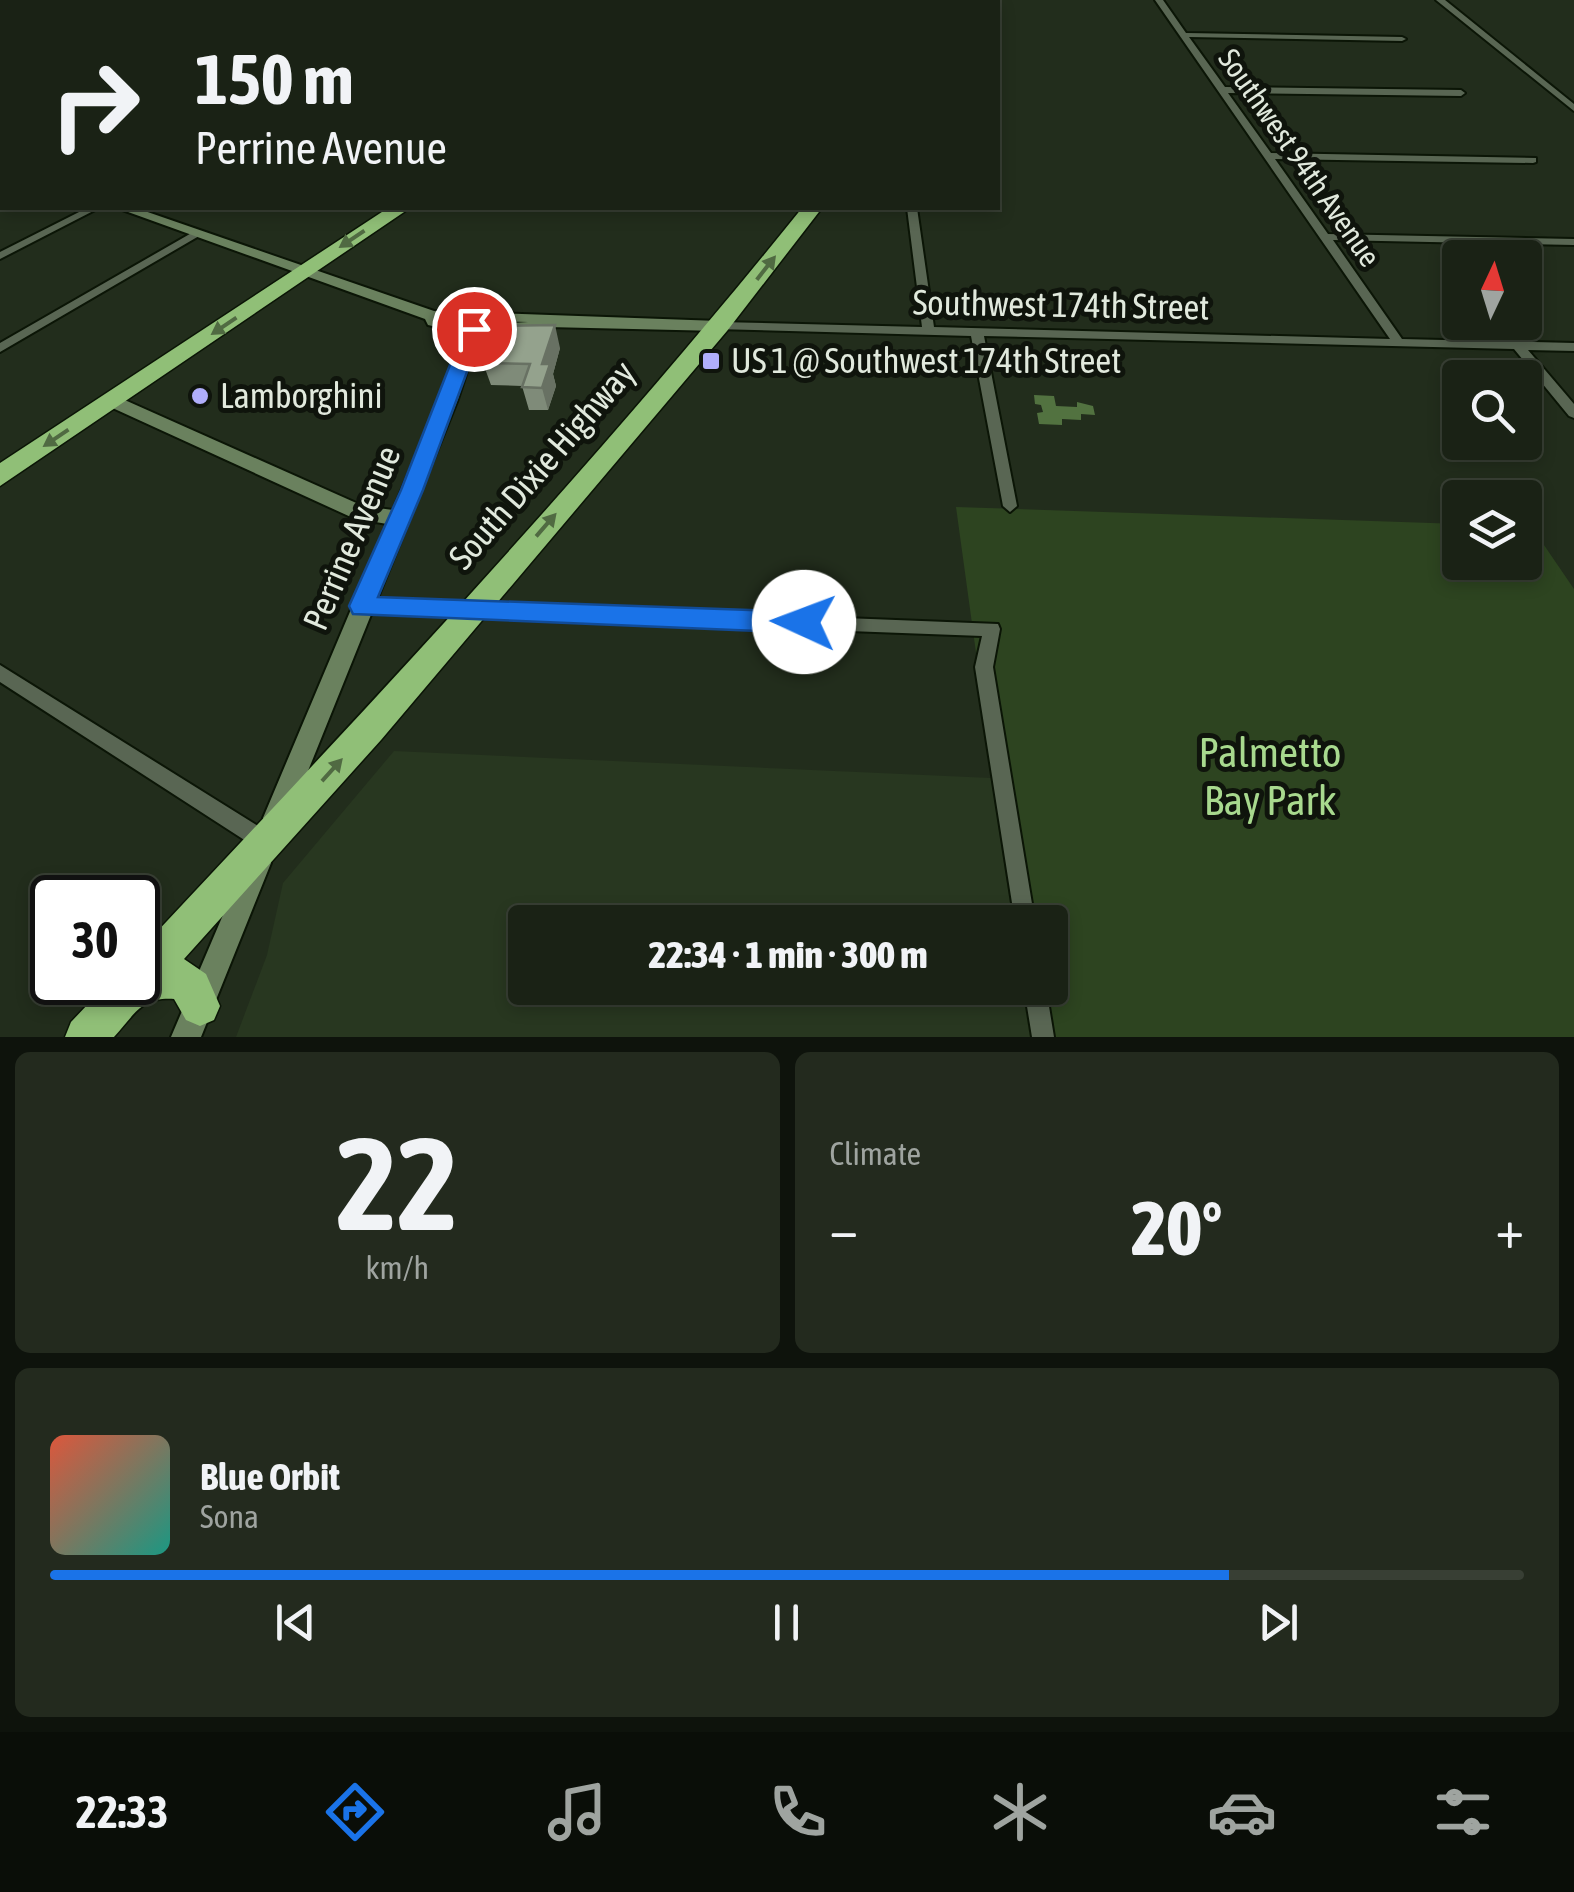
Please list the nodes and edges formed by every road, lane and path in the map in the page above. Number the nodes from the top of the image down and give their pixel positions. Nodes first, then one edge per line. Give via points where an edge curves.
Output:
1 (1159, 0) edge
2 (1440, 0) edge
3 (1182, 36) junction
4 (1402, 39) dead end
5 (1221, 90) junction
6 (1461, 94) dead end
7 (1574, 108) edge
8 (1267, 156) junction
9 (1533, 160) dead end
10 (90, 210) edge
11 (130, 210) edge
12 (397, 210) edge
13 (810, 210) edge
14 (912, 210) edge
15 (196, 234) junction
16 (1324, 237) junction
17 (1574, 242) edge
18 (0, 256) edge
19 (304, 272) junction
20 (475, 322) junction
21 (719, 326) junction
22 (929, 332) junction
23 (977, 334) junction
24 (1399, 343) junction
25 (1518, 346) junction
26 (1574, 347) edge
27 (0, 348) edge
28 (112, 401) junction
29 (1574, 413) edge
30 (0, 476) edge
31 (1010, 506) dead end
32 (400, 518) junction
33 (362, 606) junction
34 (471, 611) junction
35 (0, 674) edge
36 (267, 843) junction
37 (1022, 905) edge
38 (160, 958) edge
39 (160, 978) edge
40 (116, 1005) edge
41 (1038, 1005) edge
42 (193, 1021) edge
43 (86, 1037) edge
44 (1043, 1037) edge

1 - 3 street, Southwest 94th Avenue
2 - 7 street
3 - 4 street
3 - 5 street, Southwest 94th Avenue
5 - 6 street
5 - 8 street, Southwest 94th Avenue
8 - 9 street
8 - 16 street, Southwest 94th Avenue
10 - 18 street
11 - 15 street, Southwest 174th Street
12 -> 19 highway
21 -> 13 highway, South Dixie Highway
14 - 22 street
15 - 19 street, Southwest 174th Street
15 - 27 street
16 - 17 street
16 - 24 street, Southwest 94th Avenue
19 - 20 street, Southwest 174th Street via 448,326
19 -> 28 highway
20 - 21 street, Southwest 174th Street via 516,330 546,322
20 - 32 street, Perrine Avenue
21 - 22 street, Southwest 174th Street
34 -> 21 highway, South Dixie Highway
22 - 23 street, Southwest 174th Street
23 - 24 street, Southwest 174th Street
23 - 31 street
24 - 25 street, Southwest 174th Street
25 - 26 street, Southwest 174th Street
25 - 29 street
28 -> 30 highway
28 - 32 street via 360,513
32 - 33 street, Perrine Avenue
33 - 34 street
33 - 36 street, Perrine Avenue
36 -> 34 highway, South Dixie Highway
34 - 37 street via 992,629 984,667
35 - 36 street
36 - 38 highway, South Dixie Highway
36 - 42 street, Perrine Avenue
39 - 42 highway via 182,979 192,988
40 - 43 highway, South Dixie Highway
41 - 44 street

